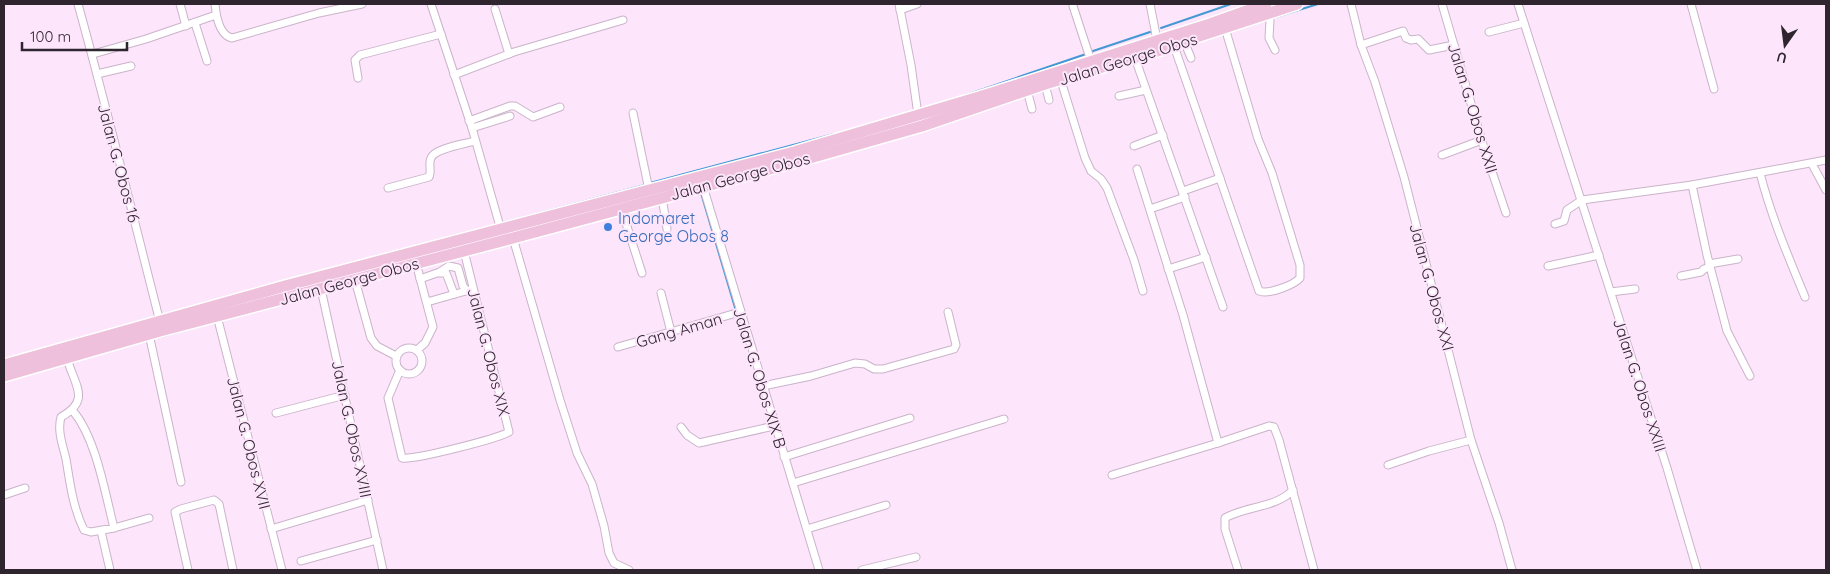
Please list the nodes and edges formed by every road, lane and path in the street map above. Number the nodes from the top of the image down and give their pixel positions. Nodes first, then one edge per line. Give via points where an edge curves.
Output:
1 (78, 4) edge
2 (180, 4) edge
3 (215, 4) edge
4 (362, 4) edge
5 (432, 4) edge
6 (917, 4) edge
7 (1150, 4) edge
8 (1297, 4) edge
9 (1351, 4) edge
10 (1442, 4) edge
11 (1518, 4) edge
12 (1691, 4) edge
13 (1073, 6) dead end
14 (899, 7) edge
15 (495, 9) dead end
16 (1267, 9) edge
17 (216, 15) junction
18 (623, 20) dead end
19 (195, 23) junction
20 (1524, 23) junction
21 (186, 26) junction
22 (1226, 28) junction
23 (1489, 32) dead end
24 (441, 34) junction
25 (1157, 40) junction
26 (1179, 43) junction
27 (1361, 45) junction
28 (1454, 45) junction
29 (1275, 50) dead end
30 (93, 54) junction
31 (509, 54) junction
32 (1135, 58) junction
33 (1191, 58) dead end
34 (207, 61) dead end
35 (1091, 61) junction
36 (131, 66) dead end
37 (97, 74) junction
38 (454, 75) junction
39 (358, 78) dead end
40 (1061, 80) junction
41 (1045, 84) junction
42 (1714, 89) dead end
43 (1026, 90) junction
44 (1146, 90) junction
45 (1119, 96) dead end
46 (1049, 100) dead end
47 (560, 106) dead end
48 (1032, 109) dead end
49 (633, 113) dead end
50 (918, 115) junction
51 (510, 116) dead end
52 (470, 125) junction
53 (1163, 135) junction
54 (1482, 140) junction
55 (475, 141) junction
56 (1134, 146) dead end
57 (1442, 155) dead end
58 (1826, 160) edge
59 (1812, 164) junction
60 (1137, 169) dead end
61 (1760, 173) junction
62 (1220, 178) junction
63 (703, 186) junction
64 (1692, 186) junction
65 (388, 188) dead end
66 (649, 190) junction
67 (1826, 190) edge
68 (1184, 194) junction
69 (662, 197) junction
70 (1582, 200) junction
71 (621, 208) junction
72 (1150, 210) junction
73 (1506, 213) dead end
74 (1555, 224) dead end
75 (667, 229) dead end
76 (501, 230) junction
77 (514, 241) junction
78 (465, 254) junction
79 (1599, 255) junction
80 (1206, 257) junction
81 (1738, 259) dead end
82 (416, 263) junction
83 (1548, 266) dead end
84 (1710, 266) junction
85 (1168, 270) junction
86 (642, 272) dead end
87 (440, 273) junction
88 (1681, 276) dead end
89 (420, 279) junction
90 (356, 283) junction
91 (321, 289) junction
92 (1635, 289) dead end
93 (470, 290) junction
94 (1143, 291) dead end
95 (1611, 292) junction
96 (661, 293) dead end
97 (454, 294) junction
98 (1805, 297) dead end
99 (427, 302) junction
100 (1223, 307) dead end
101 (740, 312) junction
102 (948, 312) dead end
103 (217, 316) junction
104 (160, 322) junction
105 (671, 332) junction
106 (149, 334) junction
107 (618, 347) dead end
108 (418, 350) junction
109 (396, 356) junction
110 (67, 358) junction
111 (4, 365) edge
112 (400, 370) junction
113 (4, 376) edge
114 (1750, 376) dead end
115 (764, 386) junction
116 (345, 395) junction
117 (73, 411) junction
118 (276, 412) dead end
119 (910, 418) dead end
120 (1004, 418) dead end
121 (774, 426) junction
122 (682, 427) dead end
123 (1471, 440) junction
124 (1218, 443) junction
125 (784, 457) junction
126 (1388, 465) dead end
127 (1112, 475) dead end
128 (181, 482) dead end
129 (793, 482) junction
130 (24, 488) dead end
131 (1293, 490) junction
132 (4, 495) edge
133 (368, 500) junction
134 (886, 506) dead end
135 (149, 518) dead end
136 (114, 528) junction
137 (271, 529) junction
138 (807, 529) junction
139 (101, 531) junction
140 (377, 540) junction
141 (916, 557) dead end
142 (301, 561) dead end
143 (110, 570) edge
144 (188, 570) edge
145 (234, 570) edge
146 (282, 570) edge
147 (384, 570) edge
148 (629, 570) edge
149 (819, 570) edge
150 (862, 570) edge
151 (1238, 570) edge
152 (1314, 570) edge
153 (1512, 570) edge
154 (1697, 570) edge

1 - 30 street, Jalan G. Obos 16
2 - 21 street
3 - 17 street
4 - 17 street via 232,38 223,33
5 - 24 street
6 - 14 street
7 - 25 street
8 - 16 main road, Jalan George Obos
9 - 27 street, Jalan G. Obos XXI
10 - 28 street, Jalan G. Obos XXII
11 - 20 street, Jalan G. Obos XXIII
12 - 42 street
13 - 35 street
14 - 50 street
15 - 31 street
16 - 22 main road, Jalan George Obos
16 - 25 main road, Jalan George Obos
16 - 29 street via 1270,38
17 - 19 street
18 - 31 street
19 - 21 street
19 - 34 street
20 - 23 street
20 - 70 street, Jalan G. Obos XXIII
21 - 30 street
22 - 26 main road, Jalan George Obos
22 - 62 street via 1258,139 1272,173 1300,265 1297,282 1267,293 1259,291
24 - 38 street
24 - 39 street via 360,55 355,60
25 - 35 main road, Jalan George Obos
26 - 32 main road, Jalan George Obos
26 - 33 street
26 - 62 street
27 - 28 street via 1403,31 1408,39 1418,39 1430,51
27 - 123 street, Jalan G. Obos XXI via 1404,177
28 - 54 street, Jalan G. Obos XXII
30 - 37 street, Jalan G. Obos 16
31 - 38 street
32 - 40 main road, Jalan George Obos
32 - 44 street
35 - 50 main road, Jalan George Obos
36 - 37 street
37 - 104 street, Jalan G. Obos 16
38 - 52 street
40 - 41 main road, Jalan George Obos
40 - 94 street via 1085,158 1091,171 1107,188
41 - 43 main road, Jalan George Obos
41 - 46 street
43 - 48 street
43 - 63 main road, Jalan George Obos via 922,126
44 - 45 street
44 - 53 street
47 - 52 street via 533,117 510,106
49 - 66 street
50 - 66 main road, Jalan George Obos
51 - 52 street
52 - 55 street
53 - 56 street
53 - 68 street
54 - 57 street
54 - 73 street, Jalan G. Obos XXII
55 - 65 street via 440,150 433,155 429,177
55 - 76 street
58 - 59 street
59 - 61 street
59 - 67 street
60 - 72 street
61 - 64 street
61 - 98 street via 1767,200
62 - 68 street
63 - 69 main road, Jalan George Obos
63 - 101 street, Jalan G. Obos XIX B
64 - 70 street
64 - 84 street
66 - 76 main road, Jalan George Obos
68 - 72 street
68 - 80 street
69 - 71 main road, Jalan George Obos
69 - 75 street
70 - 74 street via 1570,207 1564,221
70 - 79 street, Jalan G. Obos XXIII
71 - 77 main road, Jalan George Obos
71 - 86 street
72 - 85 street
76 - 104 main road, Jalan George Obos
77 - 78 main road, Jalan George Obos
77 - 148 street via 577,453 592,484 609,553 614,563
78 - 82 main road, Jalan George Obos
78 - 93 street, Jalan G. Obos XIX
79 - 83 street
79 - 95 street, Jalan G. Obos XXIII
80 - 85 street
80 - 100 street
81 - 84 street
82 - 89 street
82 - 90 main road, Jalan George Obos
84 - 88 street via 1701,272
84 - 114 street via 1727,331
85 - 124 street
87 - 89 street
87 - 93 street via 448,266 458,268 463,286
87 - 97 street via 447,274
89 - 99 street
90 - 91 main road, Jalan George Obos
90 - 109 street via 371,338 377,346
91 - 103 main road, Jalan George Obos
91 - 116 street, Jalan G. Obos XVIII
92 - 95 street
93 - 97 street
93 - 112 street, Jalan G. Obos XIX via 509,432 404,459 388,398
95 - 154 street, Jalan G. Obos XXIII
96 - 105 street
97 - 99 street
99 - 108 street via 433,326
101 - 105 street, Gang Aman
101 - 115 street, Jalan G. Obos XIX B
102 - 115 street via 956,345 954,349 883,369 855,363
103 - 106 main road, Jalan George Obos
103 - 137 street, Jalan G. Obos XVII
104 - 111 main road, Jalan George Obos
105 - 107 street, Gang Aman
106 - 110 main road, Jalan George Obos
106 - 128 street
108 - 109 street via 408,347
108 - 112 street via 422,360 419,369 410,374
109 - 112 street
110 - 113 main road, Jalan George Obos
110 - 117 street via 80,396
115 - 121 street, Jalan G. Obos XIX B
116 - 118 street
116 - 133 street, Jalan G. Obos XVIII
117 - 136 street via 94,453
117 - 139 street via 61,417 59,424 69,484 84,530
119 - 125 street
120 - 129 street
121 - 122 street via 699,443
121 - 125 street, Jalan G. Obos XIX B
123 - 126 street
123 - 153 street, Jalan G. Obos XXI
124 - 127 street
124 - 131 street via 1269,426 1274,428
125 - 129 street, Jalan G. Obos XIX B
129 - 138 street, Jalan G. Obos XIX B
130 - 132 street
131 - 151 street via 1283,499 1224,518
131 - 152 street
133 - 137 street
133 - 140 street, Jalan G. Obos XVIII
134 - 138 street
135 - 136 street
136 - 139 street
137 - 146 street, Jalan G. Obos XVII
138 - 149 street, Jalan G. Obos XIX B
139 - 143 street
140 - 142 street
140 - 147 street, Jalan G. Obos XVIII
141 - 150 street
144 - 145 street via 176,512 214,500 219,504

